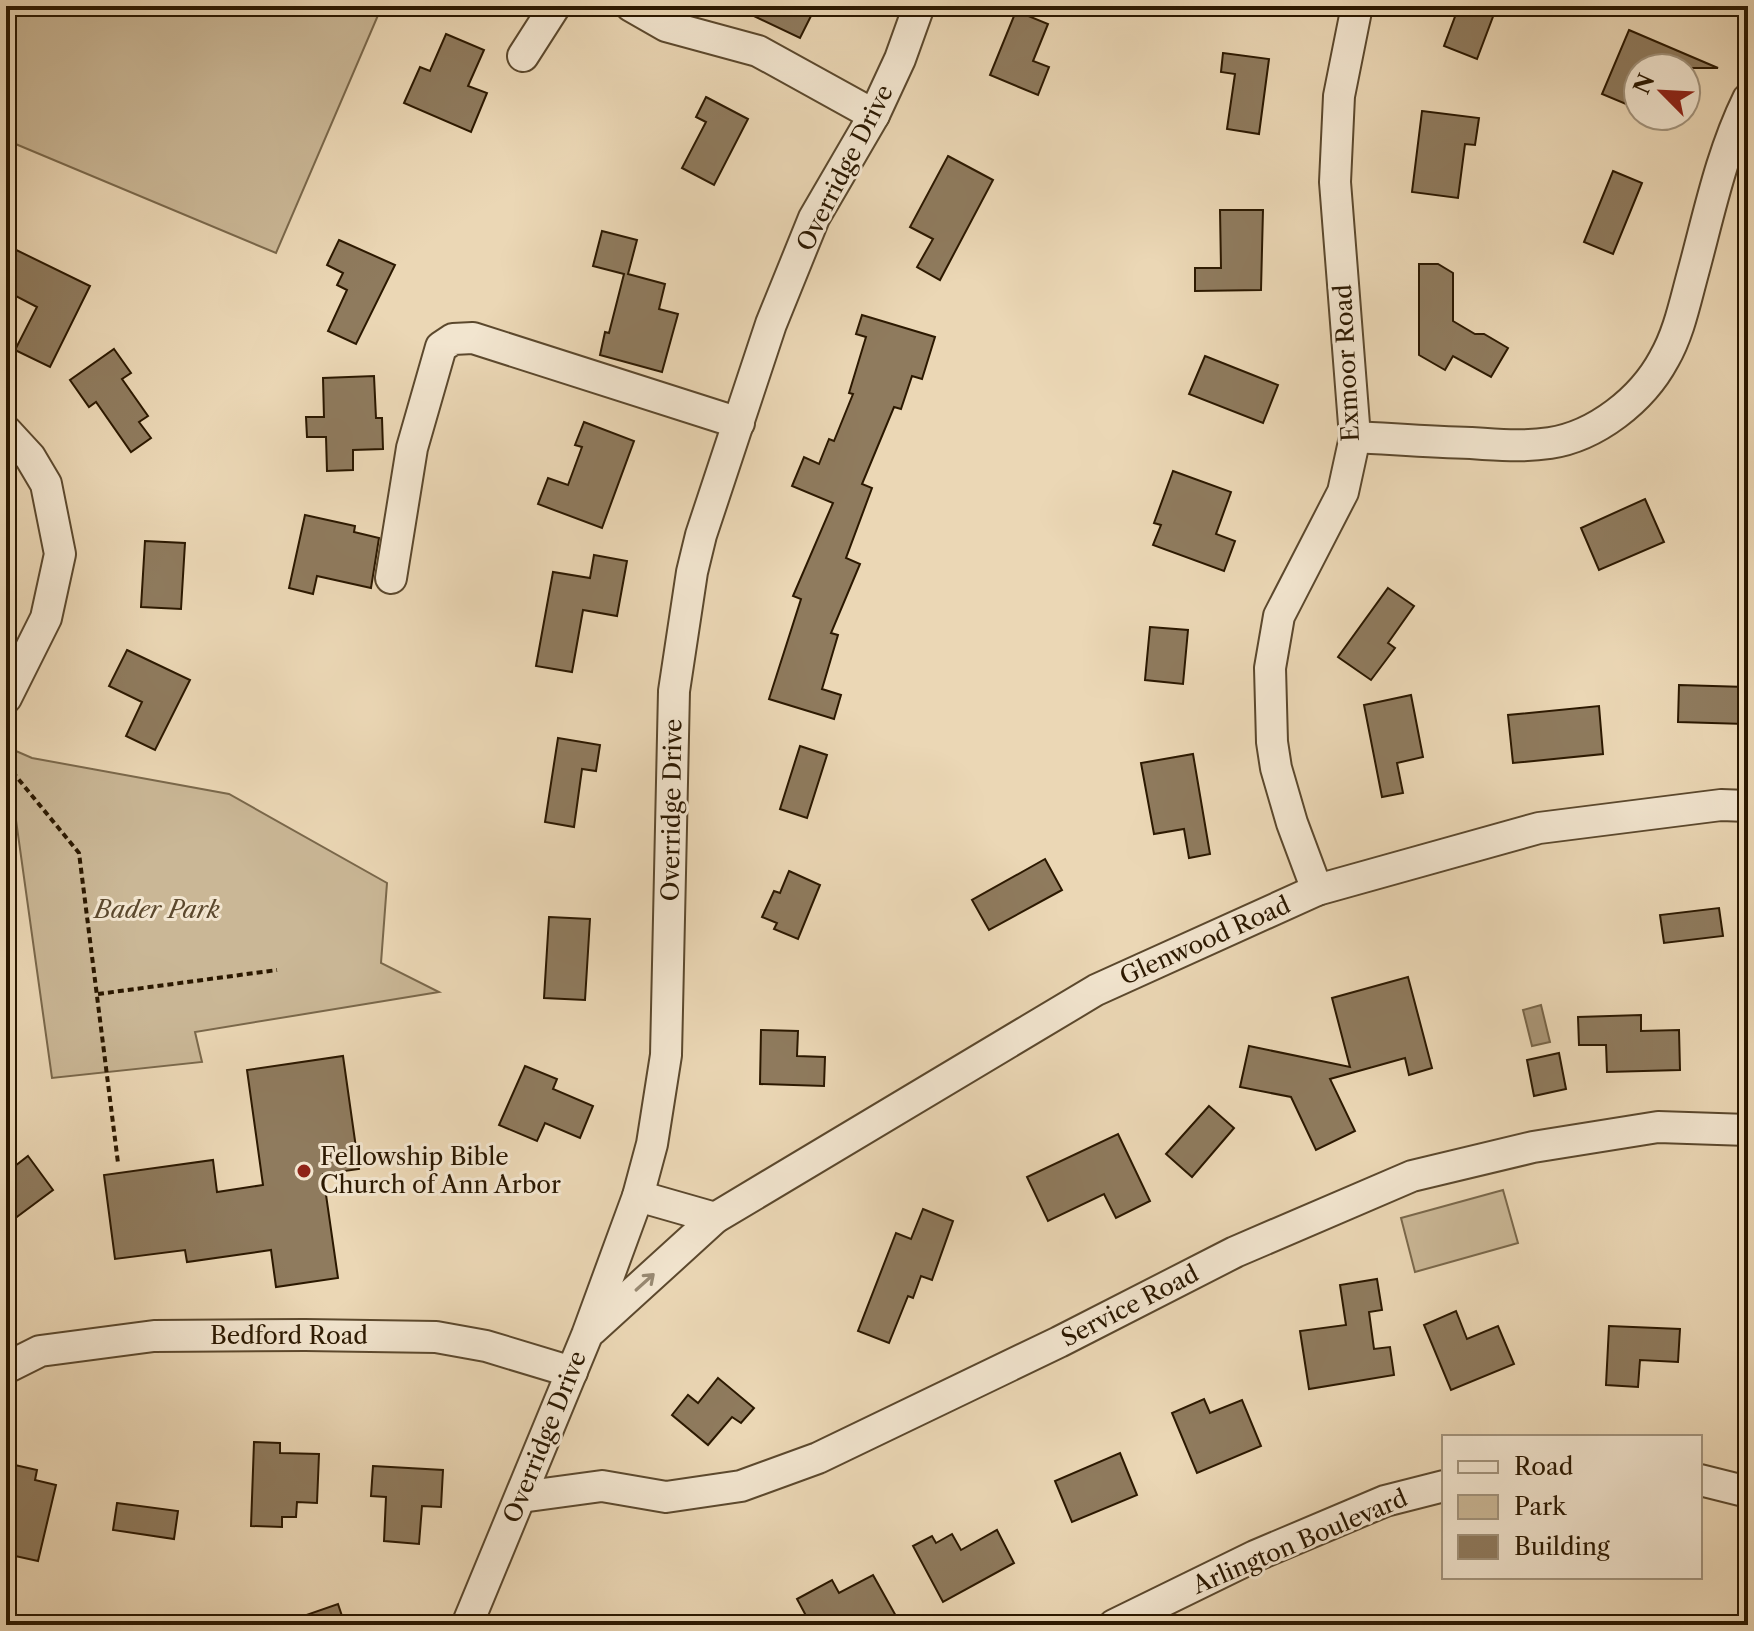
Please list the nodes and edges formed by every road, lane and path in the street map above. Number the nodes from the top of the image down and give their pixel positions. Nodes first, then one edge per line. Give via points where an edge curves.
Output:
1 (555, 6) edge
2 (631, 6) edge
3 (919, 6) edge
4 (1357, 6) edge
5 (523, 56) dead end
6 (1748, 99) edge
7 (874, 115) junction
8 (739, 423) junction
9 (6, 431) edge
10 (1355, 437) junction
11 (391, 578) dead end
12 (6, 698) edge
13 (6, 764) edge
14 (1748, 806) edge
15 (1317, 890) junction
16 (277, 970) dead end
17 (98, 994) junction
18 (1748, 1130) edge
19 (118, 1163) dead end
20 (638, 1196) junction
21 (715, 1218) junction
22 (587, 1335) junction
23 (6, 1368) edge
24 (572, 1372) junction
25 (1702, 1480) edge
26 (1442, 1487) edge
27 (1748, 1492) edge
28 (521, 1497) junction
29 (467, 1625) edge
30 (1114, 1625) edge

1 - 5 street
2 - 7 street via 666,26 758,51
3 - 7 street, Overridge Drive
4 - 10 street, Exmoor Road via 1339,96 1335,182
6 - 10 street via 1721,169 1682,316 1664,359 1619,411 1589,430 1552,443 1516,446
7 - 8 street, Overridge Drive via 814,218
8 - 11 street via 473,338 453,339 441,347 412,448
8 - 20 street, Overridge Drive via 698,547 674,691 666,1055
9 - 12 street via 46,484 60,554 46,618
10 - 15 street, Exmoor Road via 1343,492 1279,616 1270,668 1276,768
13 - 17 path via 79,853
14 - 15 street, Glenwood Road via 1539,828
15 - 21 street, Glenwood Road via 1096,990
16 - 17 path
17 - 19 path
18 - 28 street, Service Road via 1658,1127 1533,1147 1412,1176 1235,1252 818,1458 741,1486 666,1497 602,1486
20 - 21 street
20 - 22 street, Overridge Drive
22 -> 21 street, Glenwood Road
22 - 24 street, Overridge Drive
23 - 24 street, Bedford Road via 40,1351 154,1336 305,1335 436,1337
24 - 28 street, Overridge Drive
25 - 27 street
26 - 30 street, Arlington Boulevard via 1356,1513
28 - 29 street, Overridge Drive

